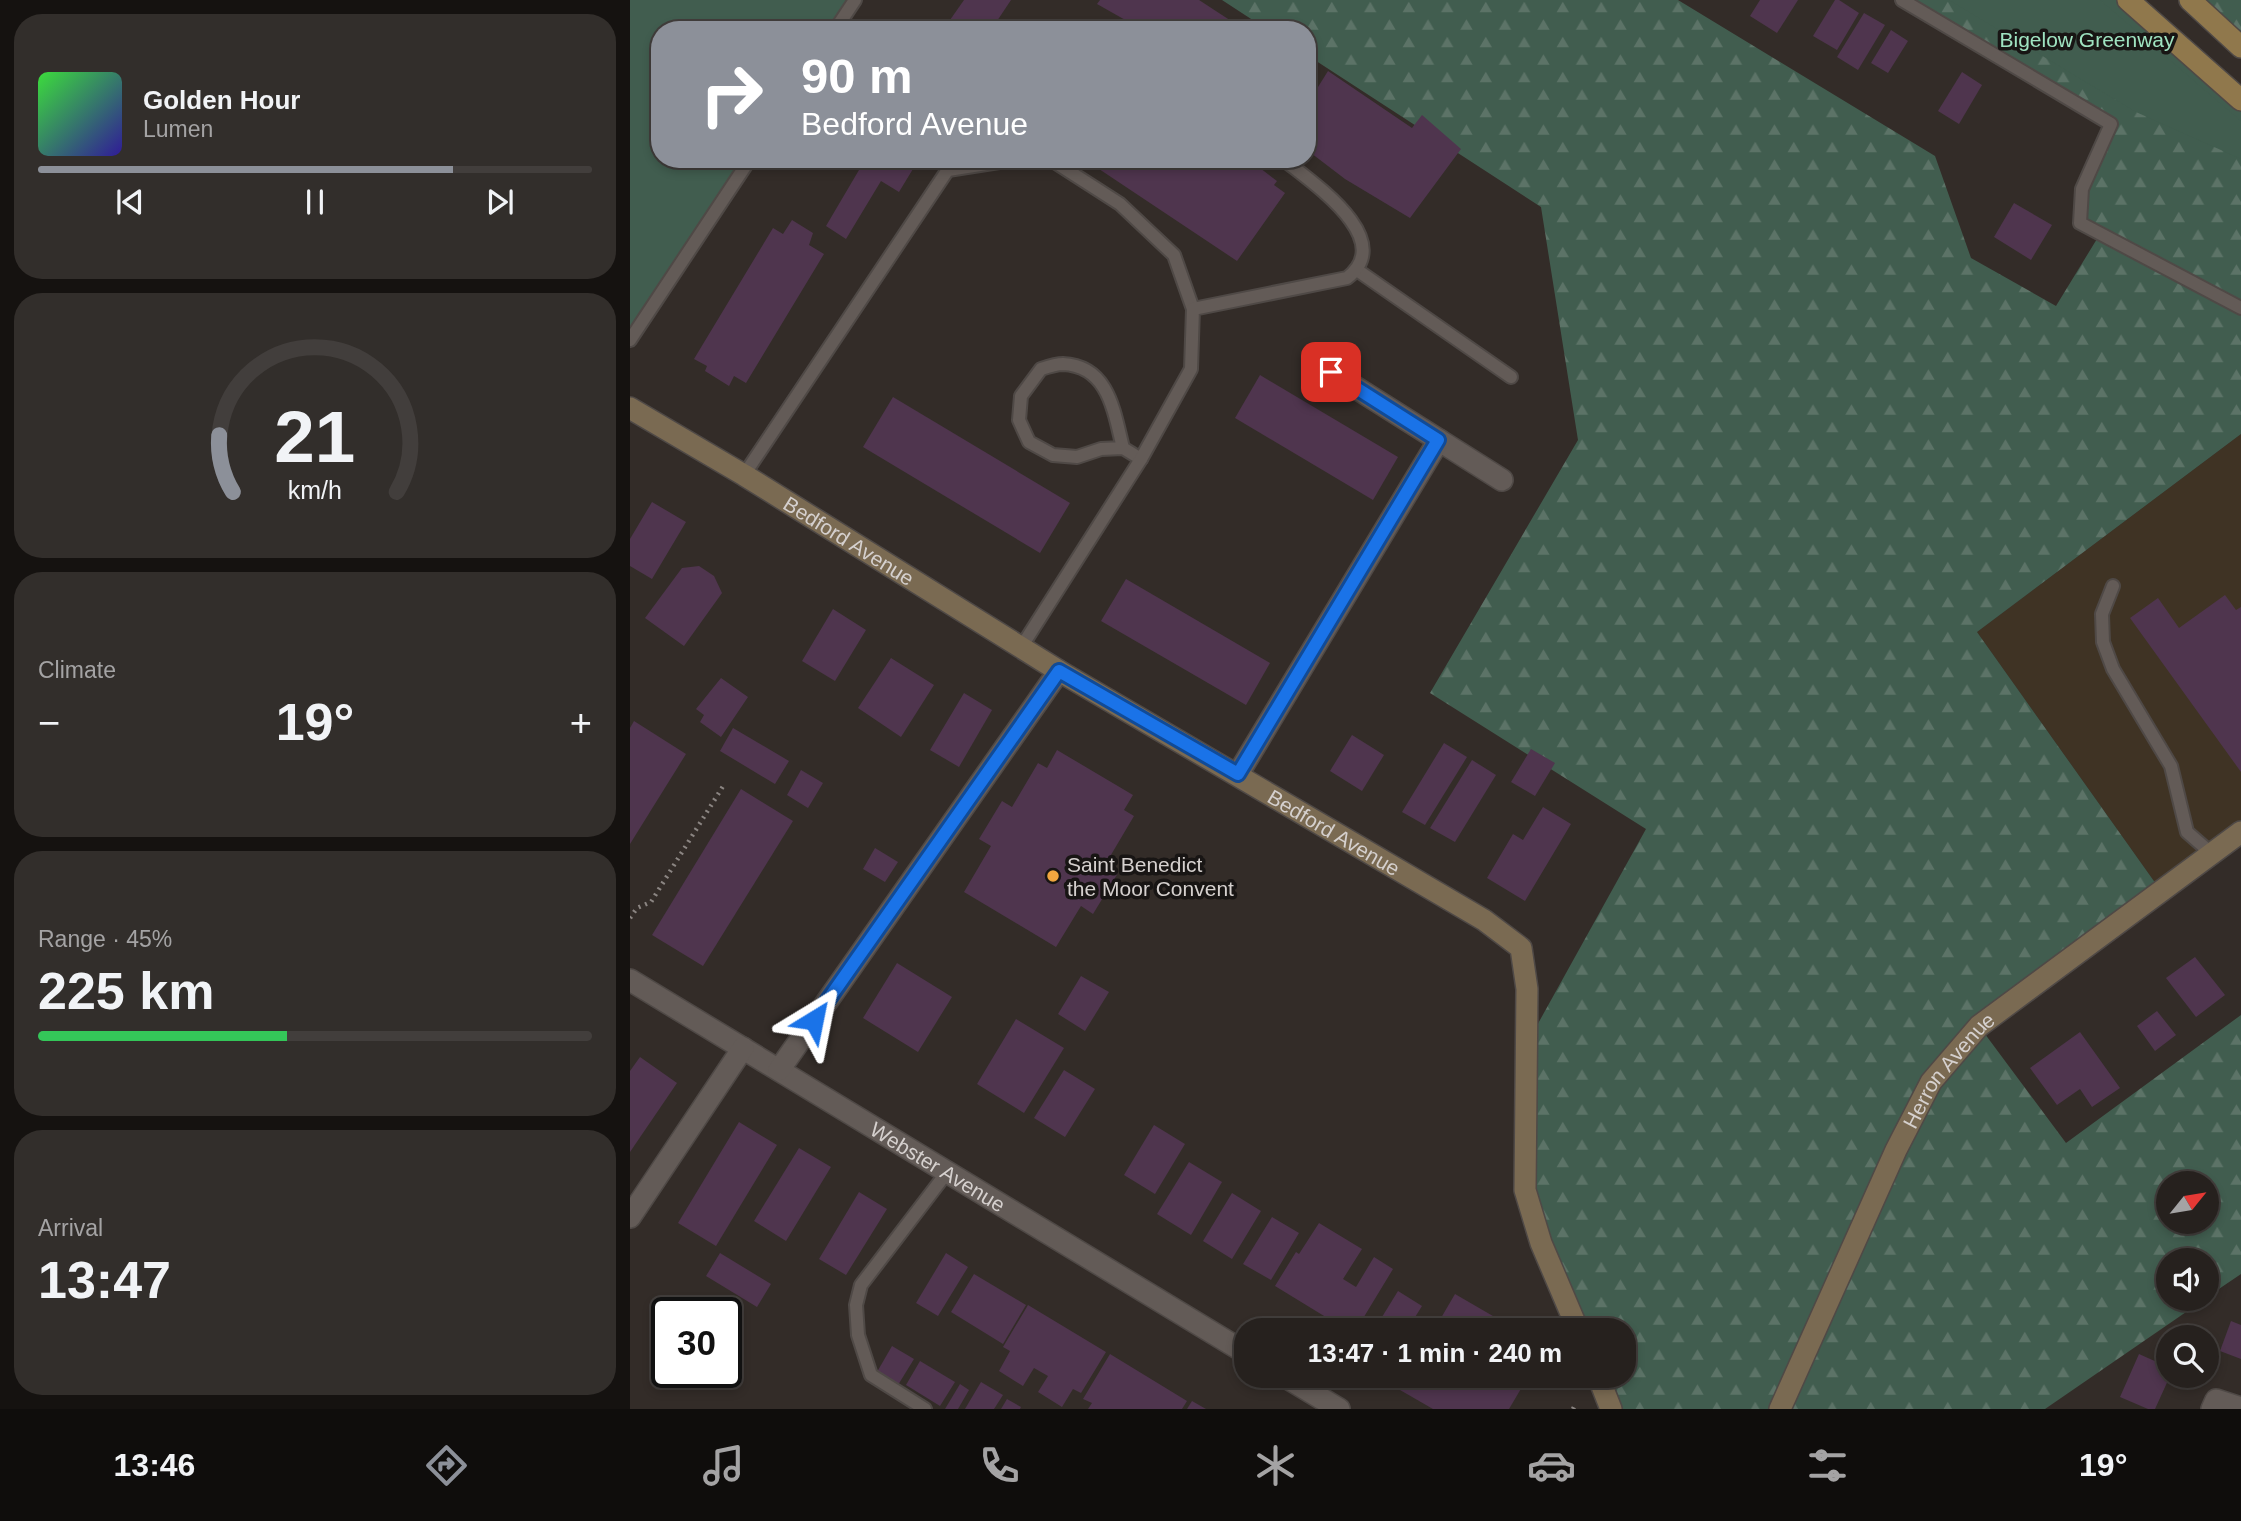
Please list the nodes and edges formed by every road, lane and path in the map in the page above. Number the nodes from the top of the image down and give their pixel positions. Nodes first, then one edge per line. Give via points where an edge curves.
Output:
1 (855, 0) edge
2 (1902, 0) edge
3 (2128, 0) edge
4 (2190, 0) edge
5 (841, 21) edge
6 (2241, 47) edge
7 (2241, 100) edge
8 (744, 168) edge
9 (949, 168) edge
10 (1064, 168) edge
11 (1294, 168) edge
12 (1357, 270) junction
13 (2241, 308) edge
14 (1193, 309) junction
15 (630, 340) edge
16 (1331, 372) dead end
17 (1511, 377) dead end
18 (630, 408) edge
19 (1438, 440) junction
20 (1123, 448) junction
21 (1141, 459) junction
22 (744, 475) junction
23 (1502, 480) dead end
24 (2113, 586) dead end
25 (1022, 646) junction
26 (1059, 671) junction
27 (1238, 774) junction
28 (725, 783) dead end
29 (2241, 832) edge
30 (2211, 853) junction
31 (630, 918) edge
32 (630, 980) edge
33 (744, 1048) junction
34 (779, 1070) junction
35 (948, 1171) junction
36 (630, 1217) edge
37 (1573, 1318) edge
38 (1234, 1346) edge
39 (1304, 1388) edge
40 (1603, 1388) edge
41 (2214, 1404) edge
42 (2241, 1408) edge
43 (925, 1409) edge
44 (1339, 1409) edge
45 (1611, 1409) edge
46 (1780, 1409) edge

1 - 5 lane
2 - 13 lane via 2111,124 2082,189 2080,223
3 - 7 main road
4 - 6 main road
8 - 15 lane
9 - 22 lane
10 - 14 lane via 1120,204 1174,255
11 - 12 lane via 1351,219 1364,253
12 - 14 lane via 1347,278
12 - 17 lane
14 - 21 lane via 1191,369
16 - 19 street
18 - 22 street, Bedford Avenue
19 - 23 street
19 - 27 street
20 - 20 lane via 1103,383 1085,370 1062,364 1041,369 1021,396 1019,420 1029,442 1053,455 1077,457
20 - 21 lane
21 - 25 lane
22 - 25 street, Bedford Avenue
24 - 30 lane via 2102,614 2103,642 2113,669 2171,766 2187,832
25 - 26 street, Bedford Avenue
26 - 27 street, Bedford Avenue
26 - 34 street
27 - 37 street, Bedford Avenue via 1484,920 1521,948 1527,989 1525,1190 1541,1243
28 - 31 path via 651,902 637,908
29 - 30 street, Herron Avenue
30 - 46 street, Herron Avenue via 1979,1026 1931,1082
32 - 33 street, Webster Avenue
33 - 34 street, Webster Avenue
33 - 36 street
34 - 35 street, Webster Avenue
35 - 38 street, Webster Avenue
35 - 43 lane via 861,1285 856,1305 858,1335 871,1375
39 - 44 street
40 - 45 street
41 - 42 street

